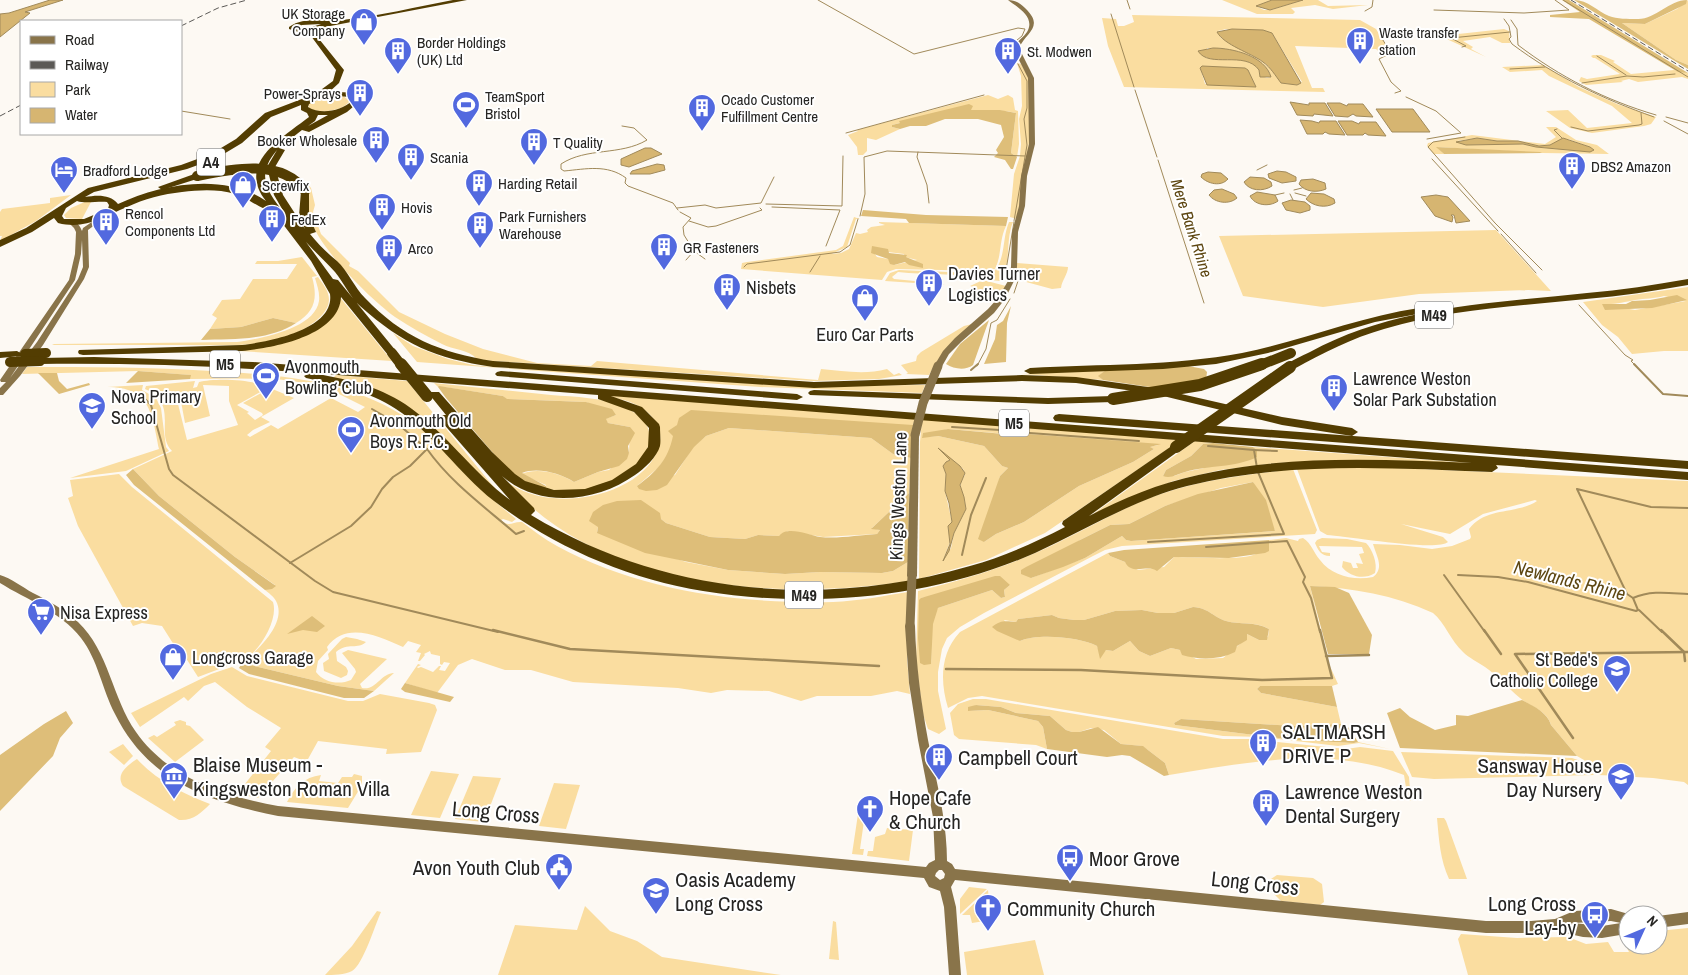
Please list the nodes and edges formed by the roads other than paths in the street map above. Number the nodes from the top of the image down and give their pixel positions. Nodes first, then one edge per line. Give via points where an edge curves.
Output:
1 (464, 0) edge
2 (1010, 0) edge
3 (316, 26) junction
4 (352, 95) junction
5 (310, 99) junction
6 (344, 110) junction
7 (310, 112) junction
8 (105, 198) junction
9 (62, 209) junction
10 (112, 210) junction
11 (102, 216) junction
12 (71, 223) junction
13 (290, 229) junction
14 (0, 246) edge
15 (315, 262) junction
16 (336, 268) junction
17 (1688, 277) edge
18 (1688, 282) edge
19 (360, 299) junction
20 (1289, 348) junction
21 (94, 352) junction
22 (397, 352) junction
23 (0, 355) edge
24 (43, 357) junction
25 (9, 360) edge
26 (169, 361) junction
27 (409, 376) junction
28 (0, 384) edge
29 (872, 384) junction
30 (704, 389) junction
31 (0, 392) edge
32 (431, 395) junction
33 (1507, 451) junction
34 (1688, 465) edge
35 (1620, 470) junction
36 (1688, 476) edge
37 (568, 541) junction
38 (1039, 544) junction
39 (0, 578) edge
40 (941, 865) junction
41 (929, 873) junction
42 (948, 879) junction
43 (1618, 917) edge
44 (1688, 918) edge
45 (1668, 921) edge
46 (1556, 925) junction
47 (1618, 930) edge
48 (955, 975) edge

1 - 3 highway
2 - 40 street, Kings Weston Lane, bridge via 1027,13 1031,24 1029,32 1016,48 1032,89 1032,144 1015,232 1011,281 1002,299 946,353 923,403 915,435 910,626 913,684 935,797
3 - 4 highway via 316,32 344,68 344,90
3 - 5 highway, A4 via 301,31 314,36 340,70 340,77 336,84
4 - 5 highway via 333,94
4 - 6 highway via 356,101
5 - 7 highway via 304,106
5 - 9 highway, A4 via 268,115 239,142 214,156 184,167 92,190
6 - 7 highway
6 - 16 highway, M5 via 294,138 276,156 271,167 272,184 286,208
7 - 8 highway, A4 via 293,112 274,118 238,148 216,160 112,190
7 - 13 highway, M5 via 314,116 312,119 274,148 263,161 260,173 263,192
8 - 9 highway via 84,200
8 - 10 highway via 114,203
8 - 16 highway, M5, bridge via 148,191 198,176 237,170 272,171 293,178 302,185 305,191 305,222
9 - 12 highway via 57,214 58,219
9 - 14 highway, A4
10 - 11 highway
10 - 13 highway, M5 via 160,194 223,189 247,193 266,205
11 - 12 highway
11 - 31 street via 85,229 86,267 81,279 40,343
12 - 14 highway, A4 via 39,230
12 - 28 street via 79,232 72,280
13 - 15 highway, M5
15 - 21 highway, M5 via 333,290 335,303 318,324 294,337 242,348
15 - 22 highway, M5
16 - 19 highway, M5
17 - 20 highway, M49 via 1607,290 1419,311
18 - 38 highway, M49, bridge via 1609,296 1491,307 1410,320 1345,339 1306,356
19 - 22 highway, M5
19 - 29 highway, M5 via 411,341 431,351 470,361 785,383
20 - 29 highway via 1179,364 1020,371
20 - 30 highway, M49, bridge via 1242,372 1200,385 1113,399 1048,401
21 - 24 highway, M5
21 - 30 highway, M5 via 295,359
22 - 32 highway, M5, bridge
23 - 25 highway, M5
24 - 25 highway, M5, bridge
24 - 26 highway, M5
26 - 27 highway, M5
26 - 37 highway, M49 via 303,374 375,394 396,404 417,420 499,499
27 - 32 highway, M5 via 619,401 649,419 654,428 655,443 643,465 615,484 576,494 542,492 506,474
27 - 35 highway, M5
29 - 33 highway, M5 via 1022,378 1076,380 1155,391 1291,423
30 - 33 highway, M5
32 - 37 highway, M5 via 473,452 519,503
33 - 34 highway, M5
35 - 36 highway, M5
35 - 38 highway via 1591,472 1352,463 1236,470 1158,490
37 - 38 highway, M49 via 635,569 681,581 729,590 803,595 872,591 922,583 1009,558
39 - 41 street, Long Cross via 74,623 93,648 119,714 137,743 166,770 203,790 252,806
40 - 41 street via 931,867
40 - 42 street via 948,868
41 - 42 street via 932,882 938,884
42 - 46 street, Long Cross via 1486,927
42 - 48 street
43 - 46 street, Long Cross via 1574,917
44 - 45 street
46 - 47 street, Long Cross via 1585,932

